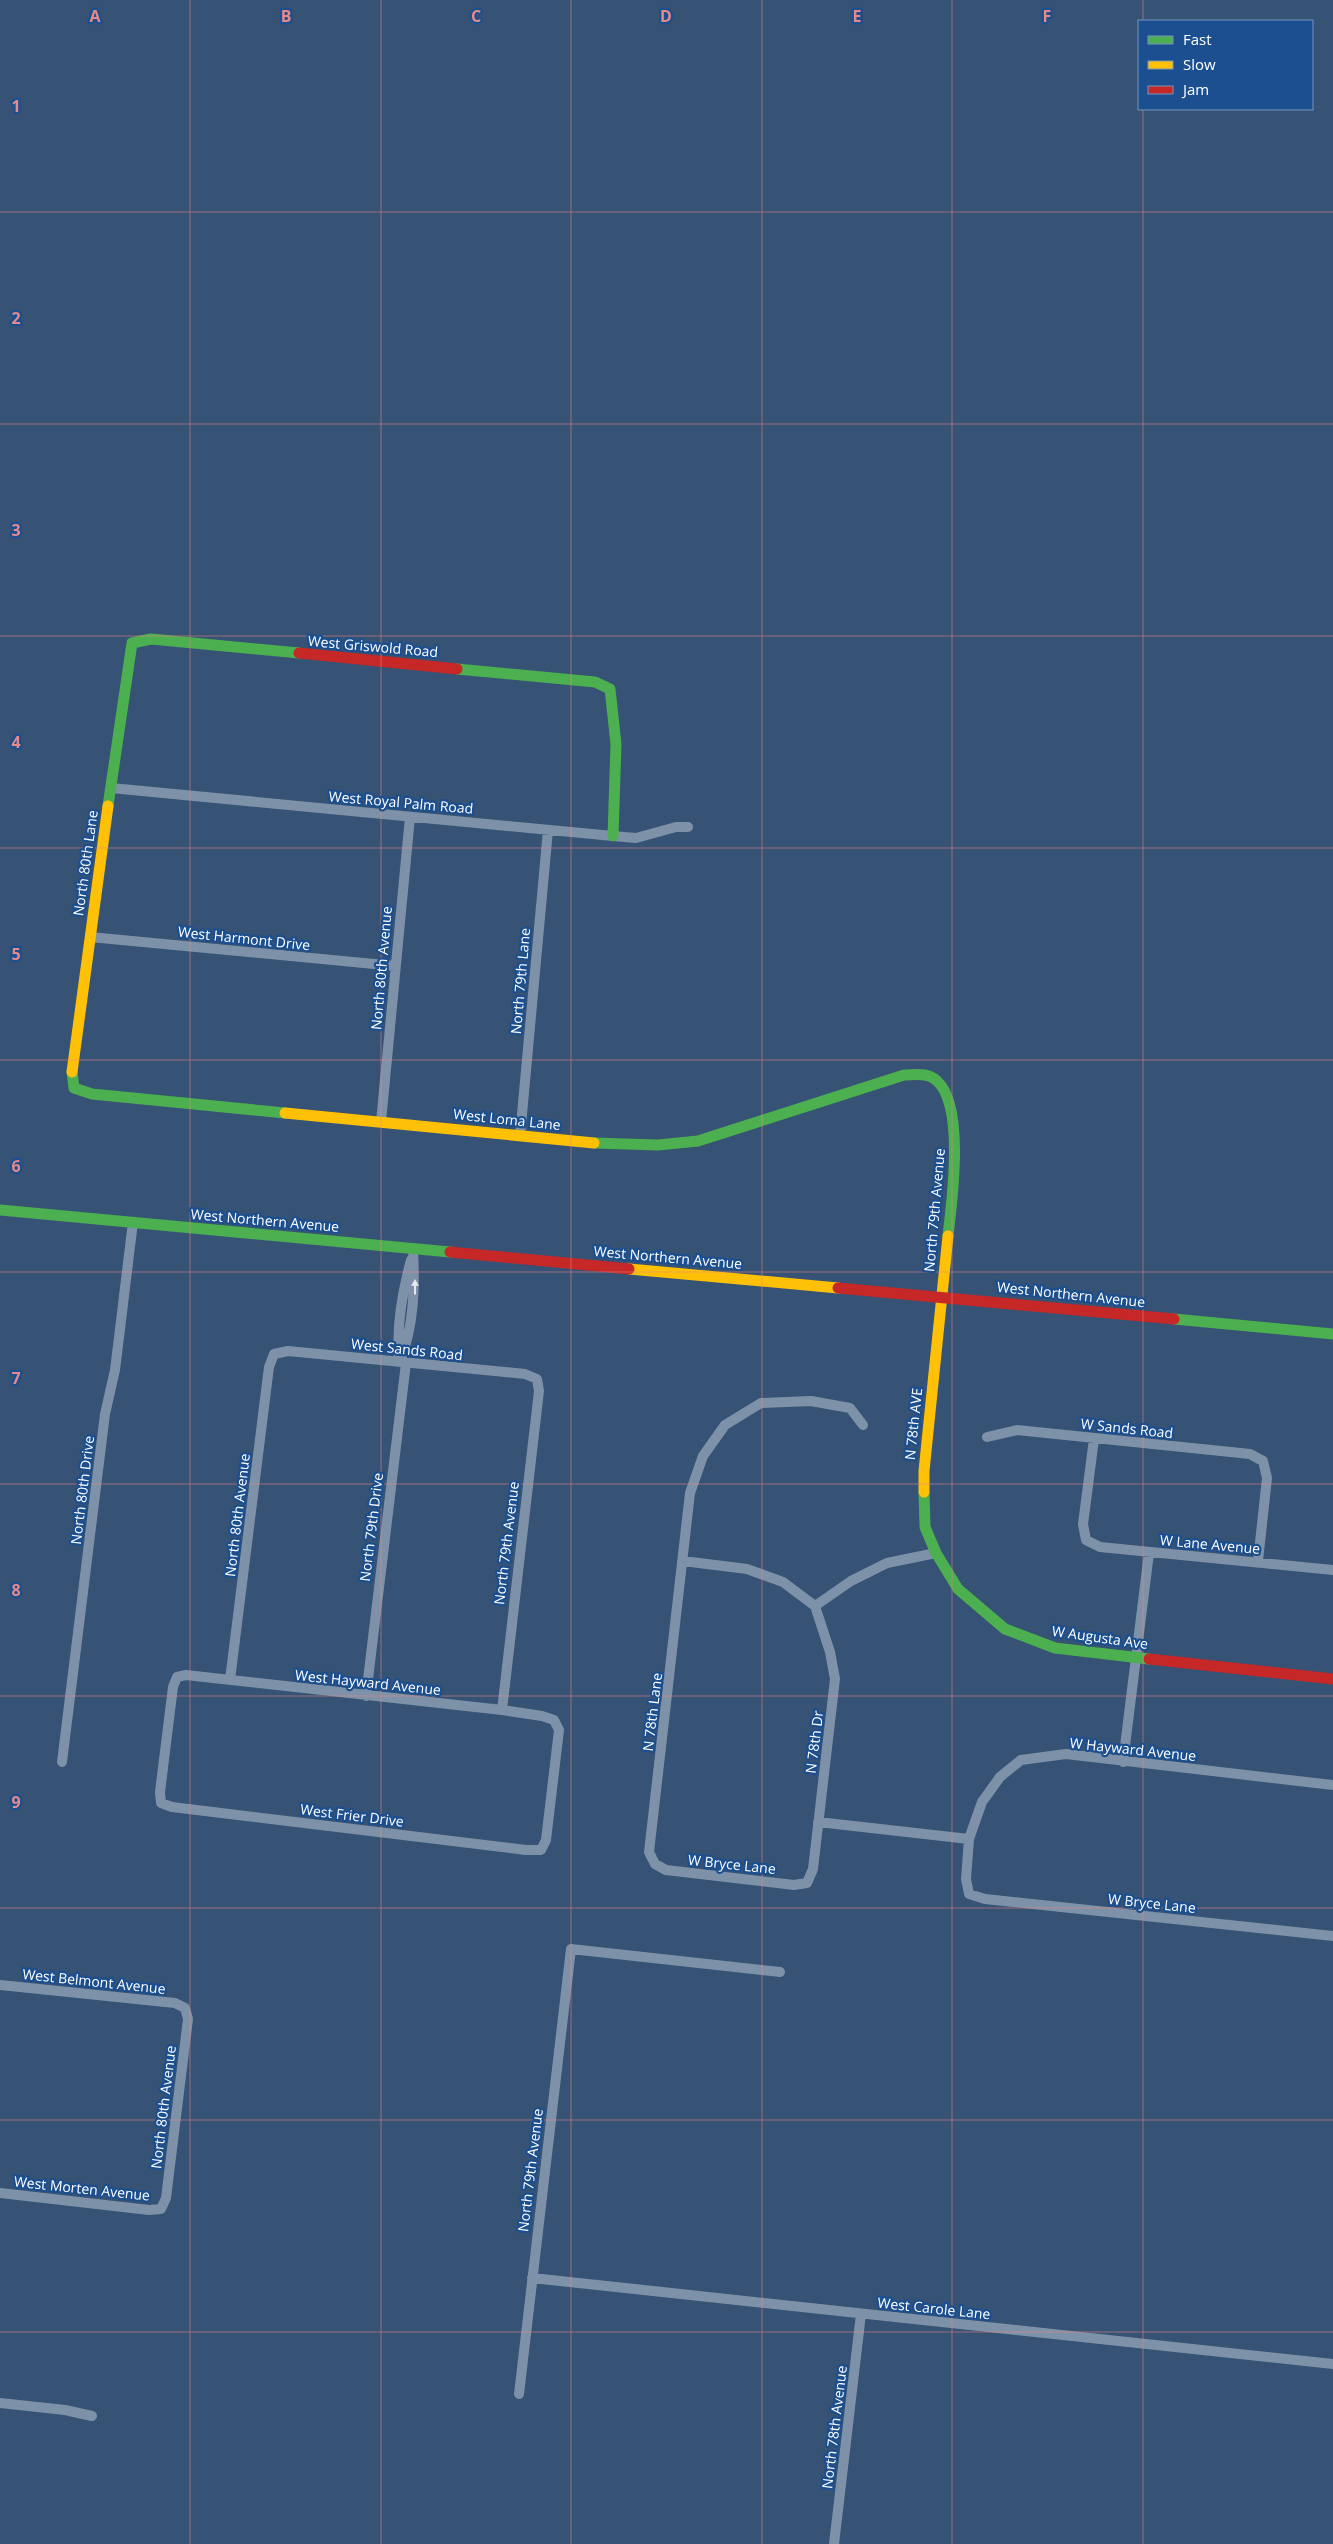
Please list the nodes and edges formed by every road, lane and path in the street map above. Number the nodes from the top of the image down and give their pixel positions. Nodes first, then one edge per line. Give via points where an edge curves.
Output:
1 (132, 643) joint
2 (111, 788) junction
3 (410, 817) junction
4 (688, 827) dead end
5 (548, 830) junction
6 (613, 836) junction
7 (90, 937) junction
8 (395, 966) junction
9 (928, 1075) joint
10 (74, 1088) joint
11 (381, 1122) junction
12 (520, 1136) junction
13 (0, 1210) edge
14 (133, 1222) junction
15 (414, 1249) junction
16 (941, 1297) junction
17 (399, 1324) junction
18 (411, 1325) junction
19 (1333, 1334) edge
20 (274, 1354) joint
21 (403, 1363) junction
22 (537, 1379) joint
23 (863, 1425) dead end
24 (987, 1437) dead end
25 (1094, 1439) junction
26 (936, 1552) junction
27 (1149, 1553) junction
28 (683, 1562) junction
29 (1258, 1562) junction
30 (1333, 1570) edge
31 (815, 1606) junction
32 (1136, 1658) junction
33 (1333, 1679) edge
34 (230, 1680) junction
35 (366, 1696) junction
36 (502, 1710) junction
37 (62, 1762) dead end
38 (1124, 1762) junction
39 (1333, 1785) edge
40 (161, 1803) joint
41 (818, 1822) junction
42 (969, 1839) junction
43 (541, 1850) joint
44 (655, 1864) joint
45 (807, 1883) joint
46 (969, 1894) joint
47 (1333, 1936) edge
48 (780, 1972) dead end
49 (0, 1985) edge
50 (185, 2008) joint
51 (0, 2193) edge
52 (161, 2209) joint
53 (532, 2278) junction
54 (861, 2314) junction
55 (1333, 2364) edge
56 (520, 2394) dead end
57 (0, 2403) edge
58 (92, 2416) dead end
59 (834, 2544) edge

1 - 2 street, North 80th Lane
1 - 6 street, West Griswold Road via 151,639 595,682 610,689 613,705 616,763
2 - 3 street, West Royal Palm Road
2 - 7 street, North 80th Lane
3 - 5 street, West Royal Palm Road
3 - 8 street, North 80th Avenue
4 - 6 street, West Royal Palm Road via 636,838
5 - 6 street, West Royal Palm Road
5 - 12 street, North 79th Lane
7 - 8 street, West Harmont Drive
7 - 10 street, North 80th Lane via 72,1075
8 - 11 street, North 80th Avenue
9 - 12 street, West Loma Lane via 904,1075 698,1141 616,1146
9 - 16 street, North 79th Avenue via 944,1086 954,1139 954,1177
10 - 11 street, West Loma Lane via 92,1094
11 - 12 street, West Loma Lane
13 - 14 street, West Northern Avenue
14 - 15 street, West Northern Avenue
14 - 37 street, North 80th Drive via 115,1370 105,1414
15 - 16 street, West Northern Avenue
15 - 17 street, North 79th Drive via 403,1290
18 -> 15 street, North 79th Drive via 416,1291
16 - 19 street, West Northern Avenue
16 - 26 street, N 78th AVE via 924,1471 925,1527
17 - 18 street
17 - 21 street, North 79th Drive via 397,1337
18 - 21 street, North 79th Drive
20 - 21 street, West Sands Road via 288,1351
20 - 34 street, North 80th Avenue via 269,1367
21 - 22 street, West Sands Road via 525,1374
21 - 35 street, North 79th Drive
22 - 36 street, North 79th Avenue via 539,1391
23 - 28 street via 850,1408 811,1401 761,1404 725,1425 703,1456 690,1493
24 - 25 street, W Sands Road via 1017,1430
25 - 27 street, W Lane Avenue via 1083,1524 1086,1540 1100,1547
25 - 29 street, W Sands Road via 1250,1454 1263,1461 1267,1478
26 - 31 street via 887,1563 851,1581
26 - 32 street, W Augusta Ave via 958,1589 1005,1629 1055,1648
27 - 29 street, W Lane Avenue
27 - 32 street
28 - 31 street via 756,1572 783,1582
28 - 44 street, N 78th Lane via 649,1852
29 - 30 street, W Lane Avenue
31 - 41 street, N 78th Dr via 835,1679
32 - 33 street, W Augusta Ave
32 - 38 street
34 - 35 street, West Hayward Avenue
34 - 40 street, West Hayward Avenue via 186,1675 177,1677 173,1687
35 - 36 street, West Hayward Avenue
36 - 43 street, West Hayward Avenue via 554,1720 559,1730 546,1840
38 - 39 street, W Hayward Avenue
38 - 42 street, W Hayward Avenue via 1066,1754 1021,1760 1000,1777 982,1802
40 - 43 street, West Frier Drive via 191,1810
41 - 42 street
41 - 45 street, N 78th Dr via 813,1869
42 - 46 street, W Hayward Avenue via 966,1879
44 - 45 street, W Bryce Lane via 666,1870
46 - 47 street, W Bryce Lane via 985,1899
48 - 53 street, North 79th Avenue via 571,1949
49 - 50 street, West Belmont Avenue via 175,2003
50 - 52 street, North 80th Avenue via 188,2019 166,2198
51 - 52 street, West Morten Avenue
53 - 54 street, West Carole Lane
53 - 56 street, North 79th Avenue
54 - 55 street, West Carole Lane
54 - 59 street, North 78th Avenue
57 - 58 street

